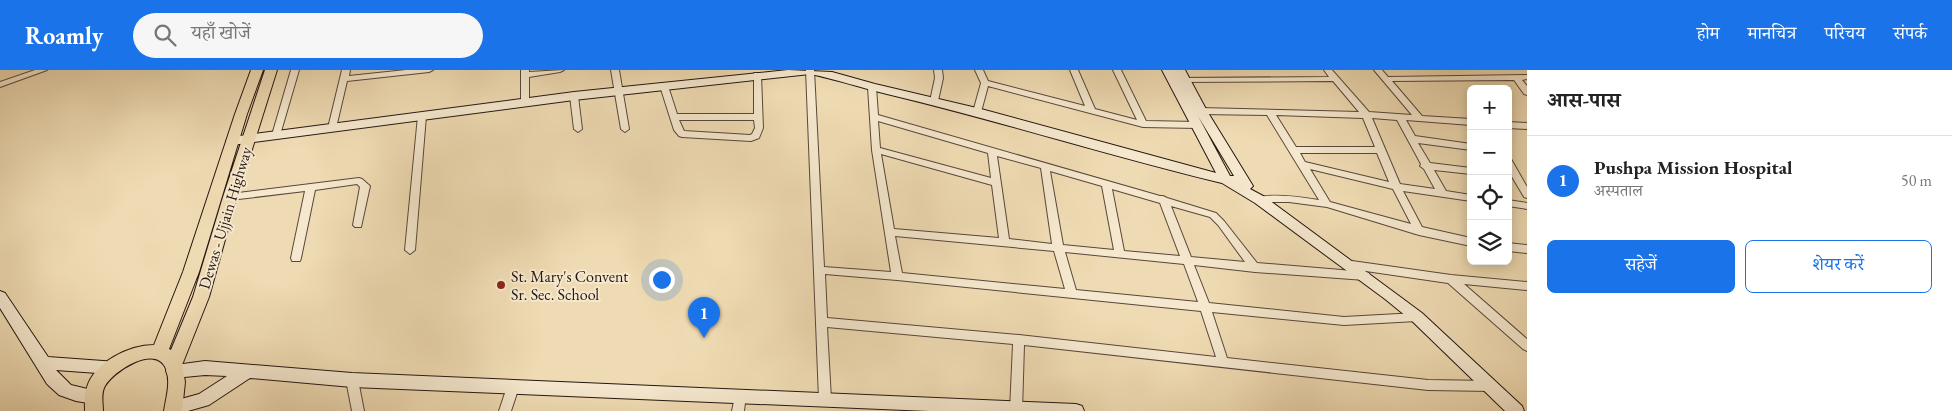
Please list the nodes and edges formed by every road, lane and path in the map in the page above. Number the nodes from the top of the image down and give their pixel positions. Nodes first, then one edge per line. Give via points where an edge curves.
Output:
1 (43, 70) edge
2 (257, 70) edge
3 (271, 70) edge
4 (295, 70) edge
5 (429, 70) edge
6 (560, 70) edge
7 (615, 70) edge
8 (810, 70) edge
9 (938, 70) edge
10 (979, 70) edge
11 (1074, 70) edge
12 (1117, 70) edge
13 (1328, 70) edge
14 (1378, 70) edge
15 (525, 72) edge
16 (762, 73) edge
17 (345, 74) edge
18 (1176, 75) edge
19 (1516, 77) junction
20 (1527, 77) edge
21 (1336, 79) junction
22 (1385, 79) junction
23 (985, 83) junction
24 (0, 85) edge
25 (664, 86) junction
26 (872, 87) junction
27 (618, 92) junction
28 (1527, 92) edge
29 (574, 96) junction
30 (934, 101) junction
31 (525, 103) junction
32 (1091, 110) junction
33 (1201, 111) junction
34 (976, 112) junction
35 (1270, 113) junction
36 (1366, 115) junction
37 (422, 116) junction
38 (676, 117) junction
39 (759, 117) junction
40 (874, 117) junction
41 (1400, 118) junction
42 (1420, 119) junction
43 (1467, 122) edge
44 (1143, 124) junction
45 (1198, 125) junction
46 (1512, 125) edge
47 (1527, 126) edge
48 (332, 128) junction
49 (578, 129) dead end
50 (625, 129) dead end
51 (276, 135) junction
52 (250, 138) junction
53 (1413, 139) junction
54 (232, 141) junction
55 (1467, 146) edge
56 (876, 150) junction
57 (992, 150) junction
58 (1292, 150) junction
59 (1380, 150) junction
60 (1301, 164) junction
61 (1045, 166) junction
62 (1425, 166) junction
63 (1467, 171) edge
64 (1513, 176) edge
65 (1226, 180) junction
66 (1242, 180) junction
67 (996, 183) junction
68 (1106, 183) junction
69 (311, 186) junction
70 (1396, 187) junction
71 (1442, 193) junction
72 (1527, 195) edge
73 (230, 197) junction
74 (1467, 197) edge
75 (1163, 199) junction
76 (1260, 200) junction
77 (1326, 204) junction
78 (1512, 204) edge
79 (1527, 206) edge
80 (358, 225) dead end
81 (1419, 231) junction
82 (891, 232) junction
83 (1467, 241) edge
84 (1004, 242) junction
85 (1058, 247) junction
86 (1512, 247) edge
87 (1527, 249) edge
88 (410, 250) dead end
89 (1120, 254) junction
90 (296, 258) dead end
91 (1187, 261) junction
92 (1352, 265) junction
93 (1255, 268) junction
94 (818, 270) junction
95 (897, 276) junction
96 (1366, 276) junction
97 (1451, 279) junction
98 (1527, 286) edge
99 (1072, 293) junction
100 (0, 297) edge
101 (1205, 306) junction
102 (1417, 317) junction
103 (821, 322) junction
104 (1019, 340) junction
105 (1527, 346) edge
106 (159, 352) junction
107 (1223, 362) junction
108 (43, 363) junction
109 (111, 367) junction
110 (174, 368) junction
111 (248, 371) junction
112 (352, 380) junction
113 (513, 386) junction
114 (1490, 386) junction
115 (825, 399) junction
116 (739, 403) edge
117 (94, 404) edge
118 (908, 407) edge
119 (173, 409) edge
120 (1017, 410) edge
121 (358, 411) edge
122 (505, 411) edge
123 (1076, 411) edge
124 (1516, 411) edge

1 - 24 street
2 - 54 main road, Dewas - Ujjain Highway
3 - 52 main road, Dewas - Ujjain Highway
4 - 51 street
5 - 17 street
6 - 15 street
7 - 27 street
8 - 16 street
8 - 26 street
8 - 94 street
9 - 30 street
10 - 23 street
11 - 32 street
12 - 44 street
13 - 21 street
14 - 22 street
15 - 31 street
16 - 25 street
16 - 39 street
17 - 48 street
18 - 21 street
18 - 33 street
18 - 45 street
19 - 20 street
19 - 22 street
19 - 28 street
21 - 36 street
22 - 42 street
23 - 32 street
23 - 34 street
25 - 27 street
25 - 38 street
26 - 30 street
26 - 40 street
27 - 29 street
27 - 50 street
29 - 31 street
29 - 49 street
30 - 34 street
31 - 37 street
32 - 44 street
33 - 35 street
33 - 66 street
34 - 65 street
35 - 36 street
35 - 58 street
36 - 41 street
36 - 59 street
37 - 48 street
37 - 88 street
38 - 39 street
38 - 39 street via 682,134 745,139 758,133
40 - 56 street
40 - 57 street
41 - 42 street
41 - 53 street
42 - 43 street
44 - 45 street
45 - 65 street
46 - 47 street
48 - 51 street
51 - 52 street
52 - 54 street
52 - 73 main road, Dewas - Ujjain Highway
53 - 55 street
53 - 62 street
54 - 106 main road, Dewas - Ujjain Highway via 191,272
56 - 67 street
56 - 82 street
57 - 61 street
57 - 67 street
58 - 59 street
58 - 60 street
59 - 70 street
60 - 70 street
60 - 77 street
61 - 68 street
61 - 85 street
62 - 63 street
62 - 71 street
64 - 72 street
65 - 66 street
65 - 76 street
66 - 76 street
67 - 84 street
68 - 75 street
68 - 89 street
69 - 73 street
69 - 80 street via 353,181 363,184
69 - 90 street
70 - 71 street
70 - 81 street
71 - 74 street
73 - 110 main road, Dewas - Ujjain Highway via 201,297
75 - 91 street
75 - 93 street via 1213,215
76 - 77 street via 1289,199
76 - 92 street
77 - 81 street
78 - 79 street
81 - 83 street
82 - 84 street
82 - 95 street
84 - 85 street
85 - 89 street
85 - 99 street
86 - 87 street
89 - 91 street
91 - 93 street
91 - 101 street
92 - 96 street
92 - 97 street
93 - 96 street
94 - 95 street
94 - 103 street
95 - 99 street
96 - 102 street
97 - 98 street
97 - 105 street
99 - 101 street
100 - 108 street
101 - 102 street via 1344,321
101 - 107 street
102 - 114 street
103 - 104 street
103 - 115 street
104 - 107 street
104 - 120 street
106 - 109 main road via 137,354
106 - 110 main road via 167,356
107 - 114 street via 1428,385
108 - 109 street
108 - 117 street via 65,390
109 - 117 main road via 96,386
110 - 111 street
110 - 119 main road, Dewas - Ujjain Highway via 176,392
111 - 112 street
111 - 119 street via 203,400
112 - 113 street
112 - 121 street
113 - 116 street
113 - 122 street
114 - 124 street
115 - 116 street
115 - 118 street
118 - 120 street
120 - 123 street

